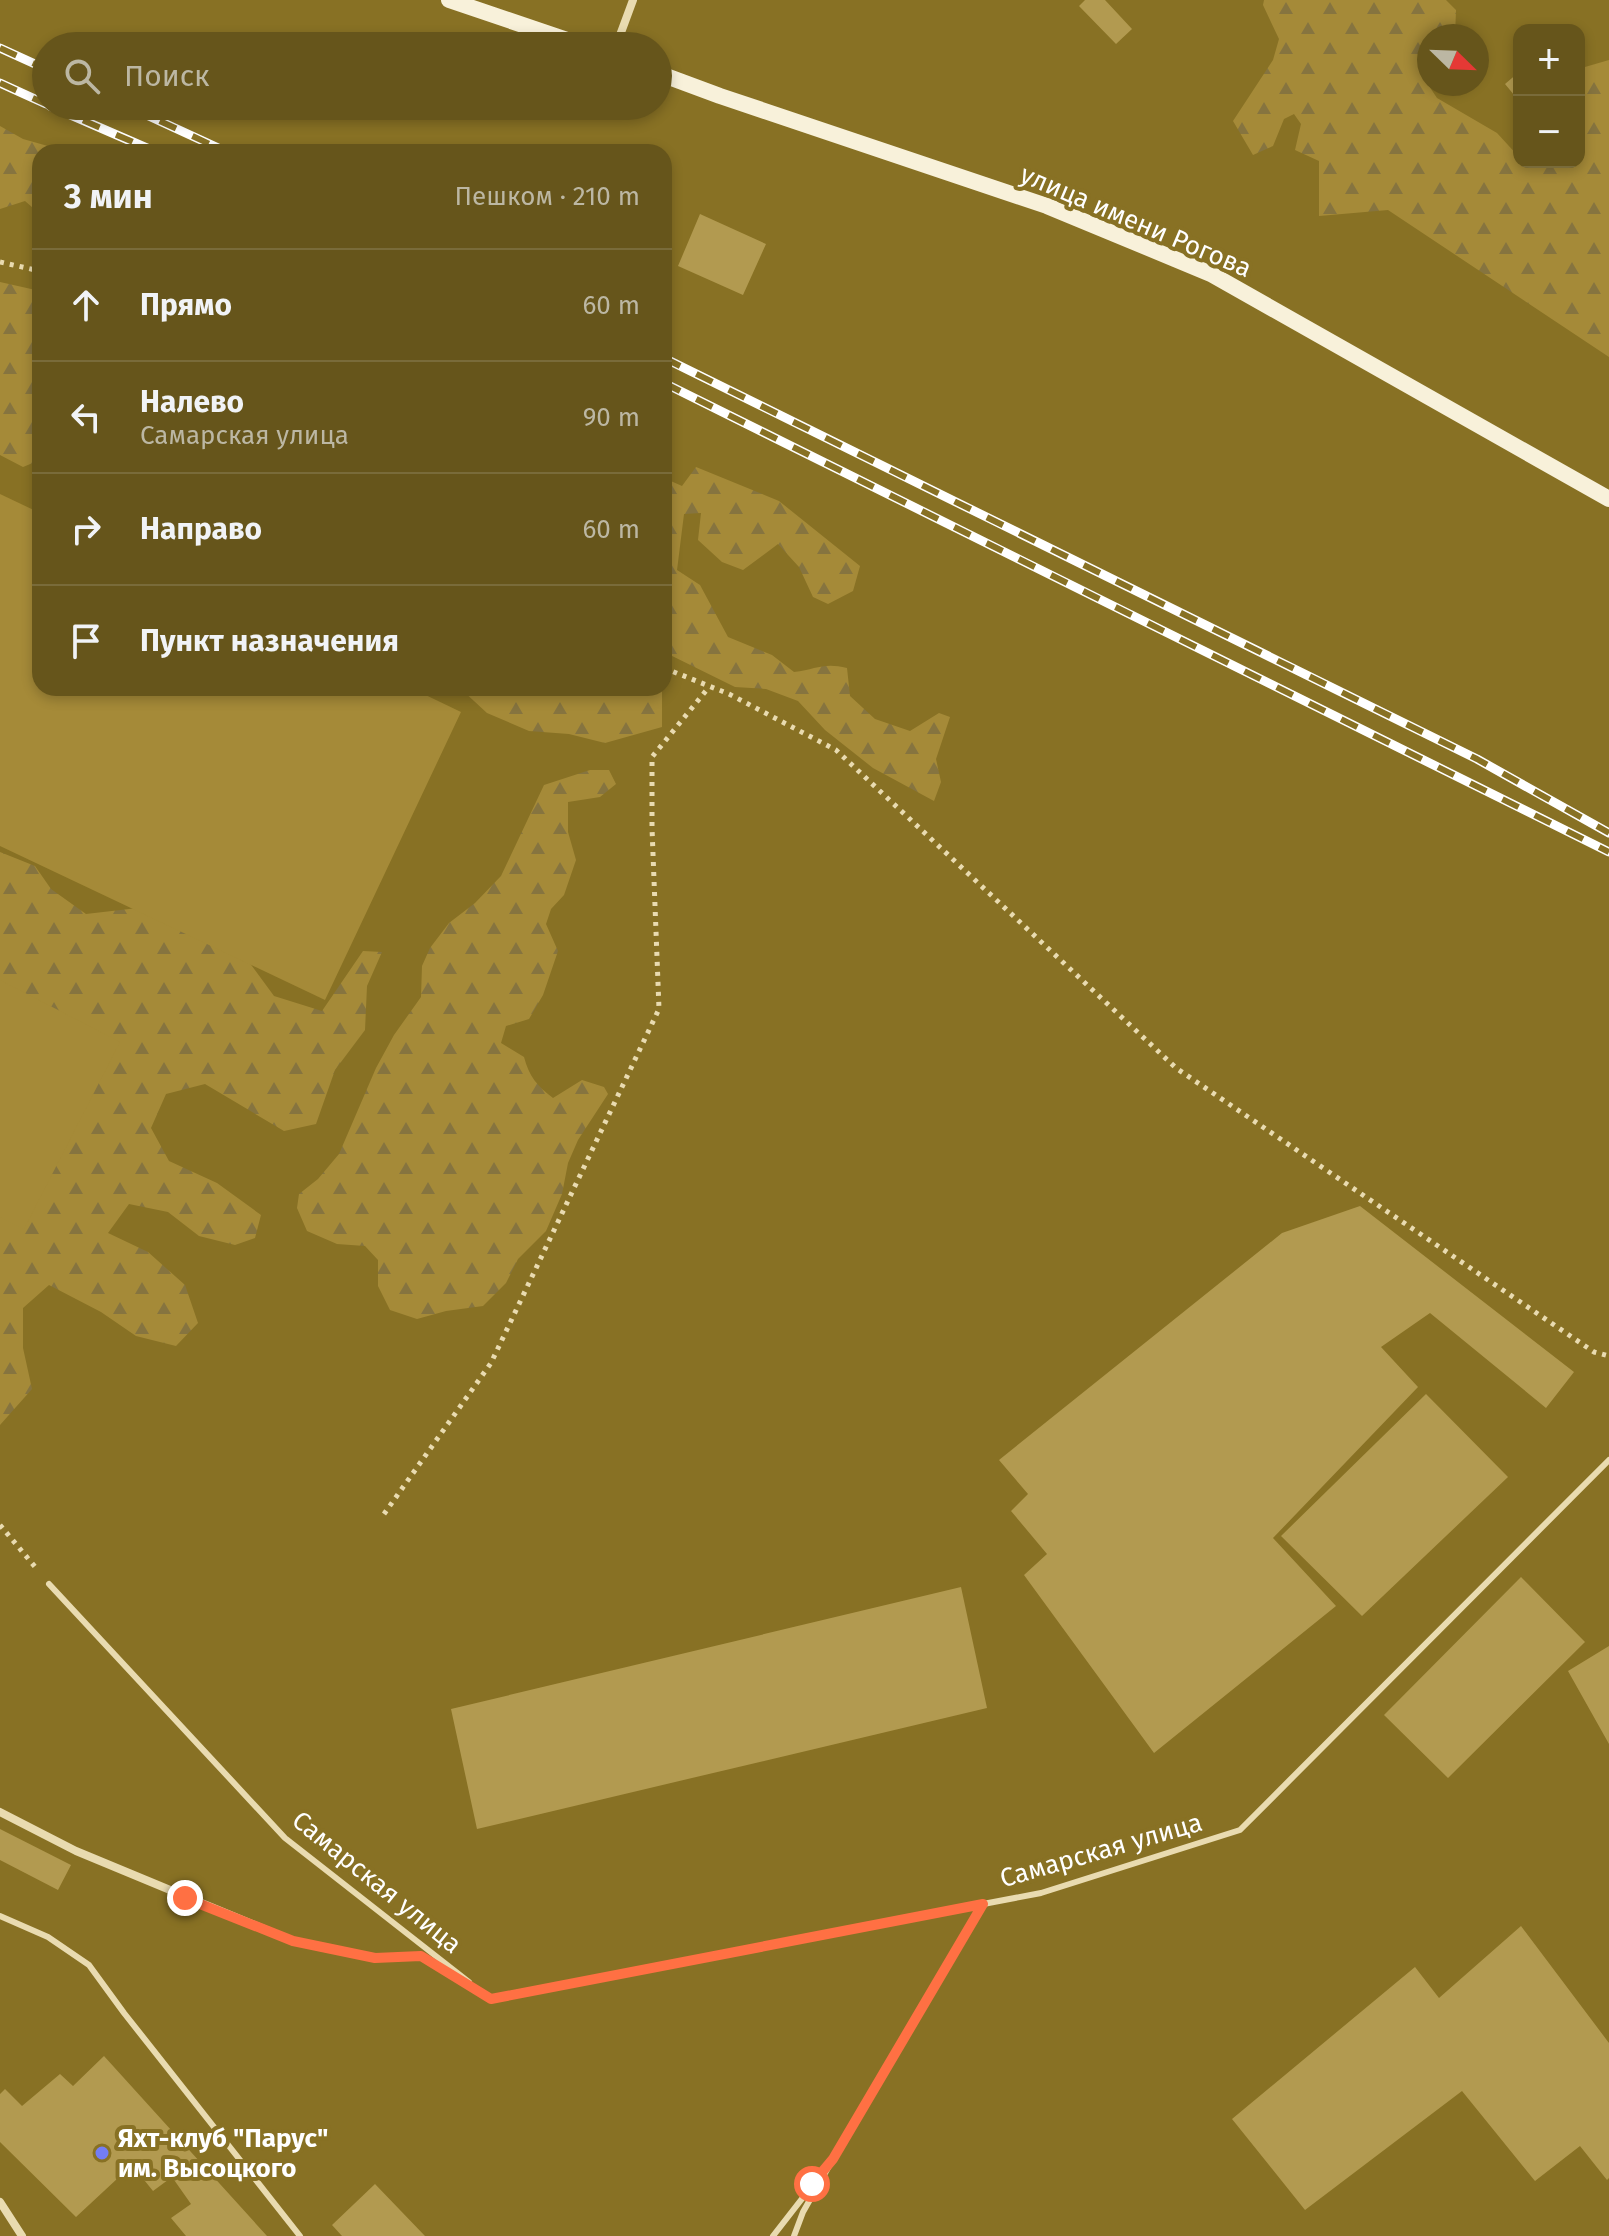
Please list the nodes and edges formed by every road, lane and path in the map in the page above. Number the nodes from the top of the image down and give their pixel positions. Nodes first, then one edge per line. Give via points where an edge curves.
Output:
1 (449, 0) edge
2 (633, 0) edge
3 (544, 32) edge
4 (621, 32) edge
5 (672, 78) edge
6 (0, 262) edge
7 (32, 269) edge
8 (1609, 499) edge
9 (672, 671) edge
10 (709, 687) junction
11 (1609, 1356) edge
12 (1609, 1460) edge
13 (384, 1514) dead end
14 (0, 1525) edge
15 (49, 1584) joint
16 (0, 1812) edge
17 (983, 1904) junction
18 (0, 1916) edge
19 (491, 1999) junction
20 (833, 2159) junction
21 (0, 2202) edge
22 (22, 2236) edge
23 (300, 2236) edge
24 (773, 2236) edge
25 (794, 2236) edge

1 - 3 main road
2 - 4 street
5 - 8 main road, улица имени Рогова via 1047,206 1211,274
6 - 7 path
9 - 10 path
10 - 11 path via 836,750 1176,1068 1594,1352
10 - 13 path via 652,757 659,1009 491,1363
12 - 17 lane, Самарская улица via 1240,1830 1041,1893
14 - 15 path
15 - 19 lane, Самарская улица via 285,1838
16 - 19 street via 76,1851 293,1941 375,1958 421,1956
17 - 19 lane, Самарская улица
17 - 20 lane
18 - 23 lane via 48,1937 89,1965
20 - 24 lane
20 - 25 lane
21 - 22 street

